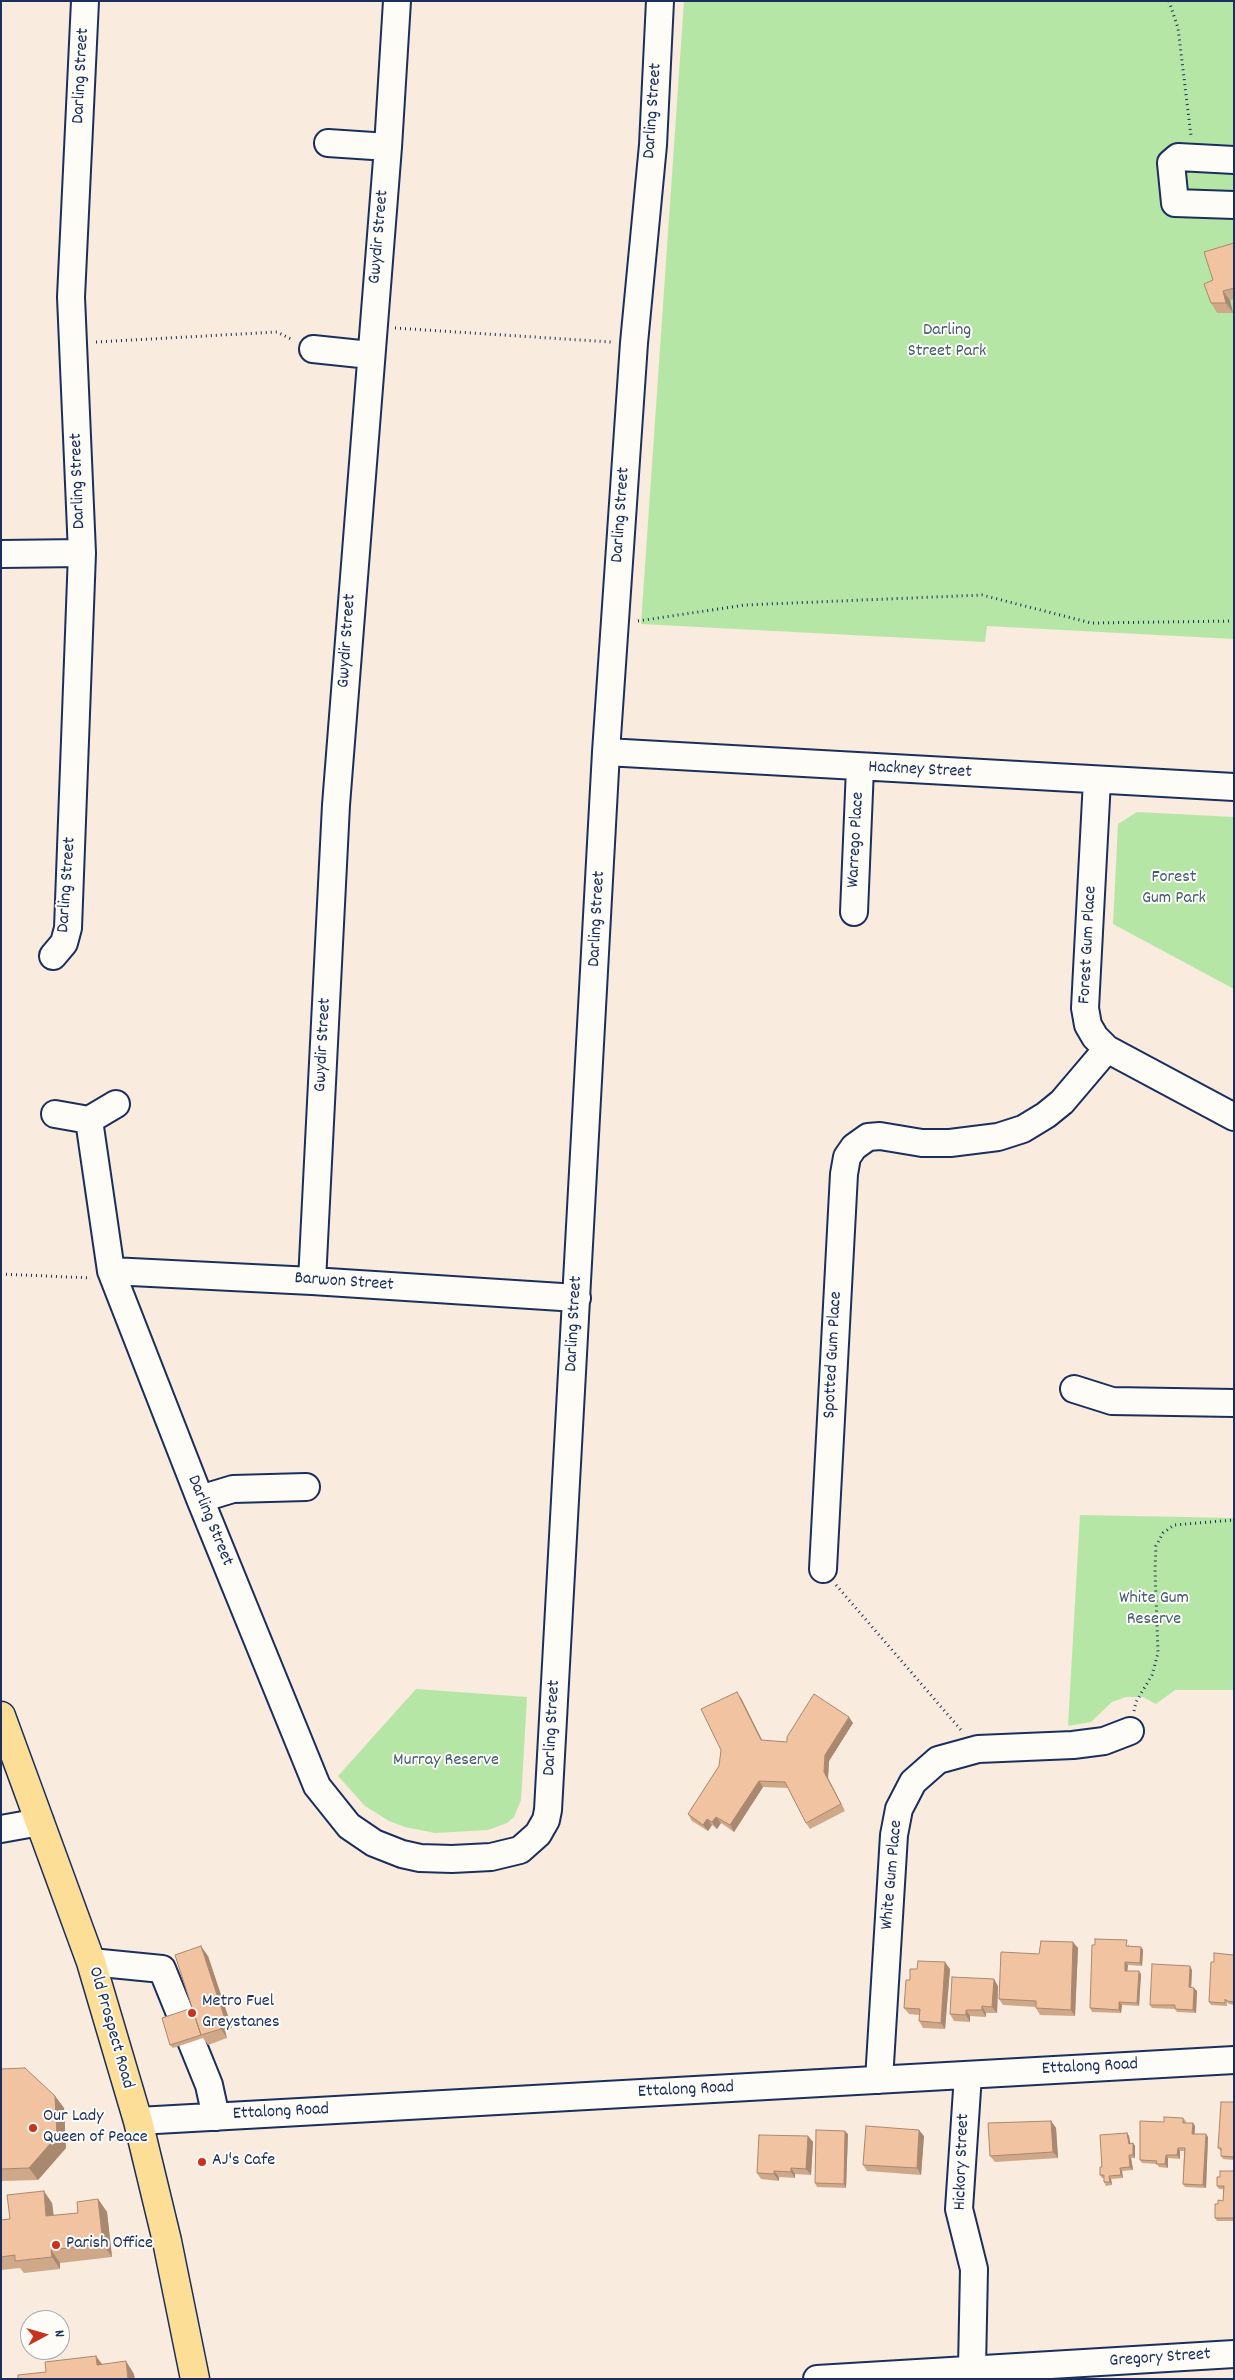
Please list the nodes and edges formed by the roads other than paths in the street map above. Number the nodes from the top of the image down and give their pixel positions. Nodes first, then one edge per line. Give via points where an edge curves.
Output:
1 (85, 1) edge
2 (397, 1) edge
3 (660, 1) edge
4 (328, 143) dead end
5 (388, 147) junction
6 (1234, 160) edge
7 (1234, 205) edge
8 (313, 349) road end
9 (370, 355) junction
10 (82, 552) junction
11 (1, 554) edge
12 (606, 752) junction
13 (860, 768) junction
14 (1097, 780) junction
15 (1234, 787) edge
16 (854, 912) dead end
17 (53, 956) dead end
18 (1106, 1049) junction
19 (116, 1104) dead end
20 (55, 1114) dead end
21 (1234, 1117) edge
22 (89, 1120) junction
23 (112, 1275) junction
24 (312, 1281) junction
25 (576, 1298) junction
26 (1074, 1389) dead end
27 (1234, 1403) edge
28 (306, 1487) dead end
29 (200, 1499) junction
30 (823, 1569) road end
31 (1, 1716) edge
32 (1130, 1731) road end
33 (40, 1822) junction
34 (1, 1829) edge
35 (91, 1962) junction
36 (1234, 2060) edge
37 (968, 2075) junction
38 (879, 2080) junction
39 (216, 2117) junction
40 (138, 2121) junction
41 (1234, 2354) edge
42 (972, 2368) junction
43 (1057, 2372) edge
44 (195, 2379) edge
45 (817, 2379) edge

1 - 10 street, Darling Street via 71,277
2 - 5 street, Gwydir Street
3 - 12 street, Darling Street via 653,144 634,343
4 - 5 street
5 - 9 street, Gwydir Street
6 - 7 street via 1178,157 1171,163 1175,203
8 - 9 street
9 - 24 street, Gwydir Street via 336,805
10 - 11 street
10 - 17 street, Darling Street via 68,928 64,942
12 - 13 street, Hackney Street
12 - 25 street, Darling Street
13 - 14 street, Hackney Street
13 - 16 street, Warrego Place
14 - 15 street, Hackney Street
14 - 18 street, Forest Gum Place via 1085,1008 1091,1032
18 - 21 street, Forest Gum Place
18 - 30 street, Spotted Gum Place via 1058,1106 1023,1129 967,1142 922,1143 880,1136 853,1139 844,1174
19 - 22 street
20 - 22 street
22 - 23 street, Darling Street
23 - 24 street, Barwon Street
23 - 29 street, Darling Street
24 - 25 street, Barwon Street
25 - 29 street, Darling Street via 548,1810 542,1839 507,1855 420,1858 388,1850 349,1826 326,1800 309,1769
26 - 27 street via 1112,1401
28 - 29 street via 233,1489
31 - 33 main road, Old Prospect Road
32 - 38 street, White Gum Place via 1104,1741 1073,1745 978,1749 938,1760 913,1782 900,1809 894,1835
33 - 34 street
33 - 35 main road, Old Prospect Road
35 - 39 street via 162,1969 209,2085
35 - 40 main road, Old Prospect Road
36 - 37 street, Ettalong Road
37 - 38 street, Ettalong Road
37 - 42 street, Hickory Street via 959,2209 974,2269
38 - 39 street, Ettalong Road
39 - 40 street, Ettalong Road
40 - 44 main road, Old Prospect Road via 167,2240
41 - 43 street, Gregory Street
42 - 43 street, Gregory Street
42 - 45 street, Gregory Street

